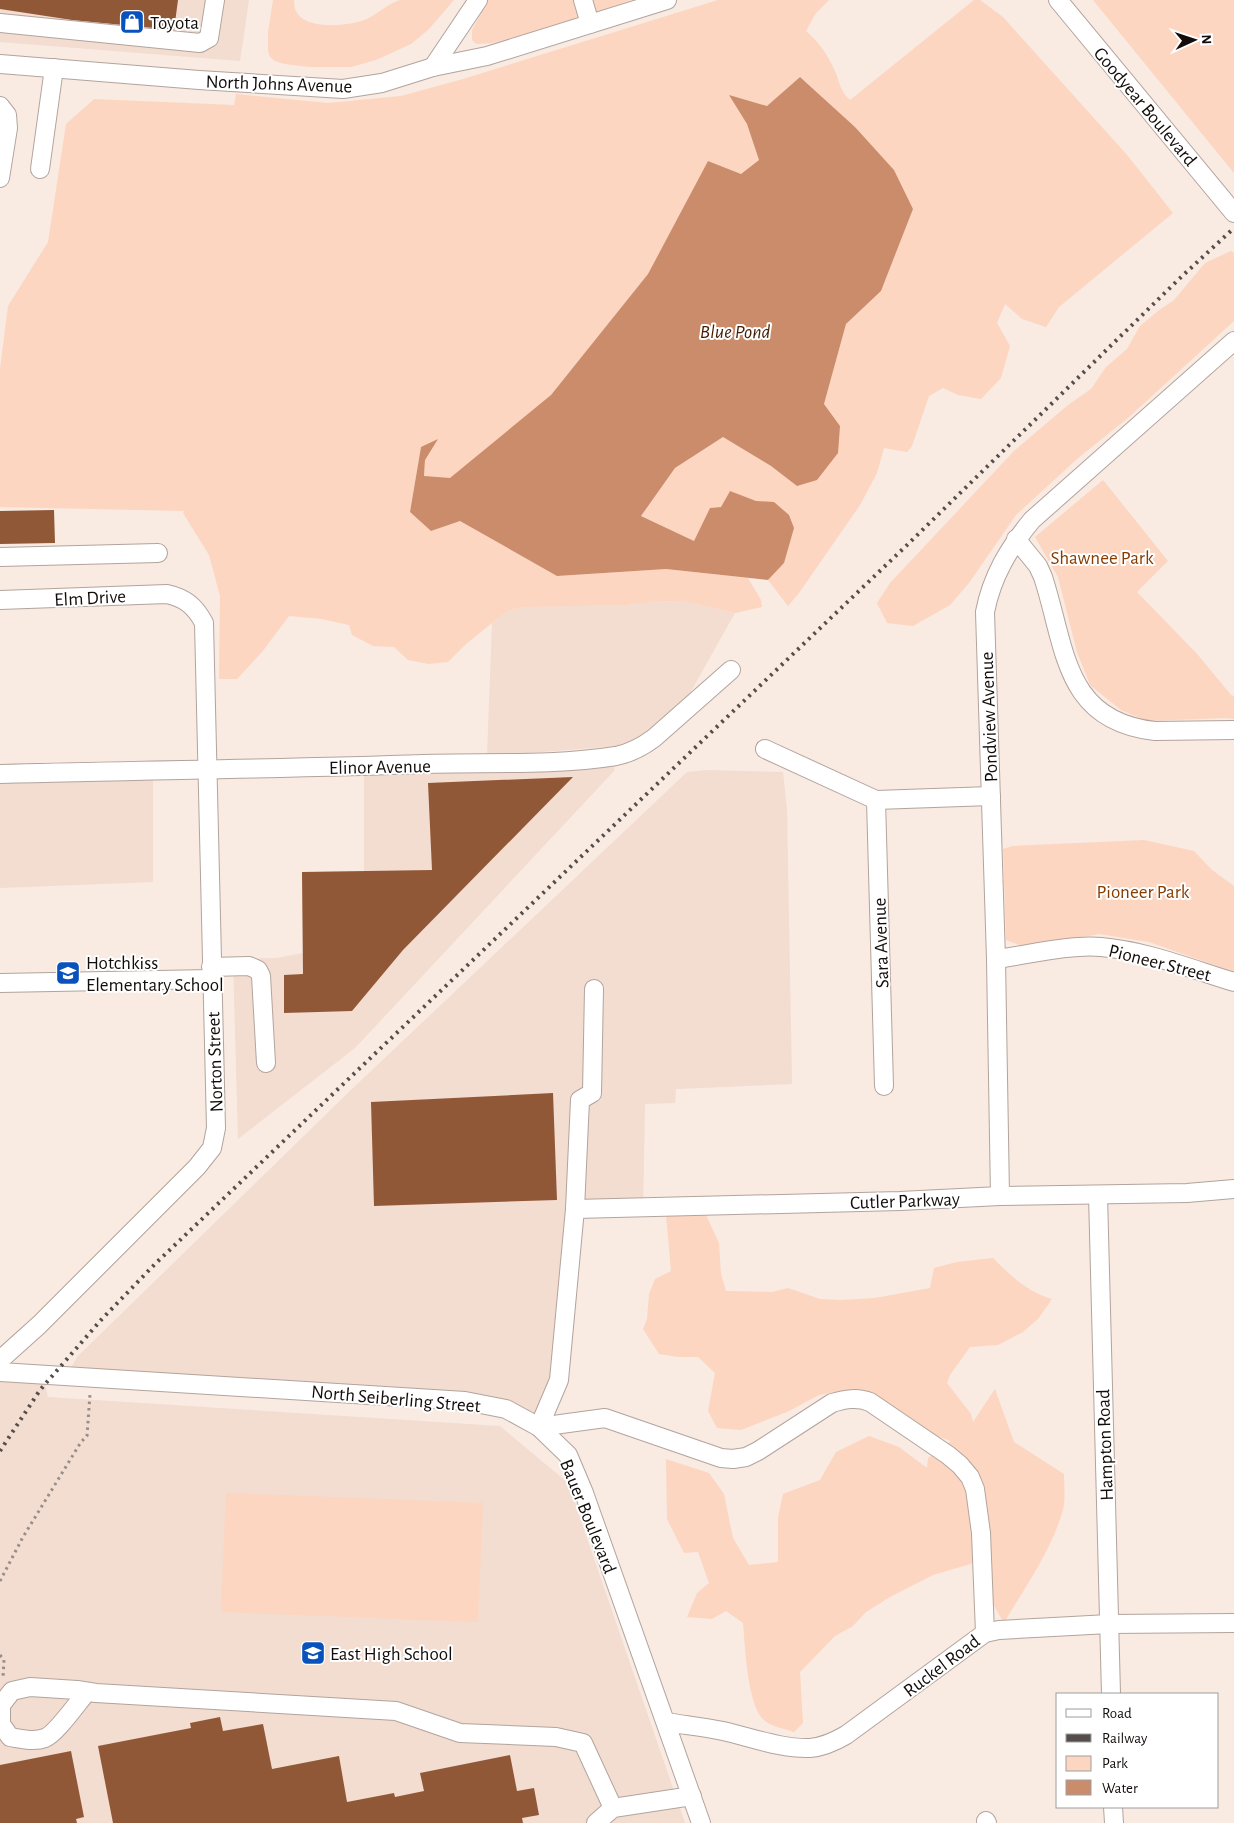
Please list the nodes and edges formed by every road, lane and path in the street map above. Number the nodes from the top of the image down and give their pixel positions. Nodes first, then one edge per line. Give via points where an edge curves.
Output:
1 (215, 0) edge
2 (478, 0) edge
3 (583, 0) edge
4 (667, 0) edge
5 (1058, 0) edge
6 (0, 24) edge
7 (590, 24) junction
8 (0, 64) edge
9 (433, 67) junction
10 (54, 68) junction
11 (0, 106) edge
12 (40, 169) dead end
13 (0, 178) edge
14 (1234, 213) edge
15 (1234, 341) edge
16 (1016, 539) junction
17 (158, 553) dead end
18 (0, 557) edge
19 (180, 597) joint
20 (0, 600) edge
21 (731, 670) dead end
22 (1234, 730) edge
23 (765, 749) dead end
24 (208, 769) junction
25 (0, 774) edge
26 (991, 796) junction
27 (876, 800) junction
28 (996, 959) junction
29 (211, 973) junction
30 (1234, 982) edge
31 (0, 983) edge
32 (594, 989) dead end
33 (266, 1063) dead end
34 (884, 1086) dead end
35 (1234, 1189) edge
36 (1098, 1195) junction
37 (1000, 1196) junction
38 (575, 1208) junction
39 (0, 1360) edge
40 (0, 1372) edge
41 (90, 1406) dead end
42 (539, 1427) junction
43 (0, 1581) edge
44 (1234, 1623) edge
45 (1109, 1624) junction
46 (985, 1633) junction
47 (0, 1655) edge
48 (3, 1670) dead end
49 (87, 1692) junction
50 (1111, 1693) edge
51 (666, 1722) junction
52 (692, 1796) junction
53 (612, 1808) junction
54 (1113, 1808) edge
55 (596, 1823) edge
56 (701, 1823) edge
57 (1114, 1823) edge

1 - 6 street via 209,38 200,43
2 - 9 street
3 - 7 street
4 - 7 street, North Johns Avenue
5 - 14 street, Goodyear Boulevard
7 - 9 street, North Johns Avenue via 486,56
8 - 10 street, North Johns Avenue
9 - 10 street, North Johns Avenue via 382,83 343,89
10 - 12 street
11 - 13 street via 7,115 8,128
15 - 16 street, Pondview Avenue via 1032,520
16 - 22 street via 1043,577 1072,676 1088,700 1101,712 1117,722 1142,730
16 - 26 street, Pondview Avenue via 989,591 986,612
17 - 18 street
19 - 20 street, Elm Drive via 154,594
19 - 24 street, Norton Street via 197,610 204,623
21 - 24 street, Elinor Avenue via 654,738 641,747 616,756 478,764
23 - 27 street
24 - 25 street, Elinor Avenue
24 - 29 street, Norton Street
26 - 27 street
26 - 28 street, Pondview Avenue
27 - 34 street, Sara Avenue
28 - 30 street, Pioneer Street via 1101,947 1135,952
28 - 37 street, Pondview Avenue
29 - 31 street
29 - 33 street via 249,966 258,970
29 - 39 street, Norton Street via 216,1128 212,1148 197,1167
32 - 38 street via 592,1093 580,1100
35 - 36 street, Cutler Parkway
36 - 37 street, Cutler Parkway
36 - 45 street, Hampton Road
37 - 38 street, Cutler Parkway
38 - 42 street via 559,1380
40 - 42 street, North Seiberling Street via 465,1401 506,1409
41 - 43 path via 88,1436 81,1442 23,1537
42 - 46 street via 605,1418 708,1454 733,1459 758,1451 832,1403 845,1399 870,1402 948,1455 970,1477 975,1489 981,1533
42 - 51 street, Bauer Boulevard via 568,1455
44 - 45 street, Ruckel Road
45 - 46 street, Ruckel Road
45 - 50 street, Hampton Road
46 - 51 street, Ruckel Road via 846,1736 821,1747 783,1745
47 - 48 path via 4,1660
49 - 49 street via 30,1687 12,1691 2,1705 1,1724 10,1737 29,1741 46,1738
49 - 53 street via 396,1711 460,1733 556,1737 583,1743
51 - 52 street, Bauer Boulevard
52 - 53 street
52 - 56 street, Bauer Boulevard
53 - 55 street
54 - 57 street

